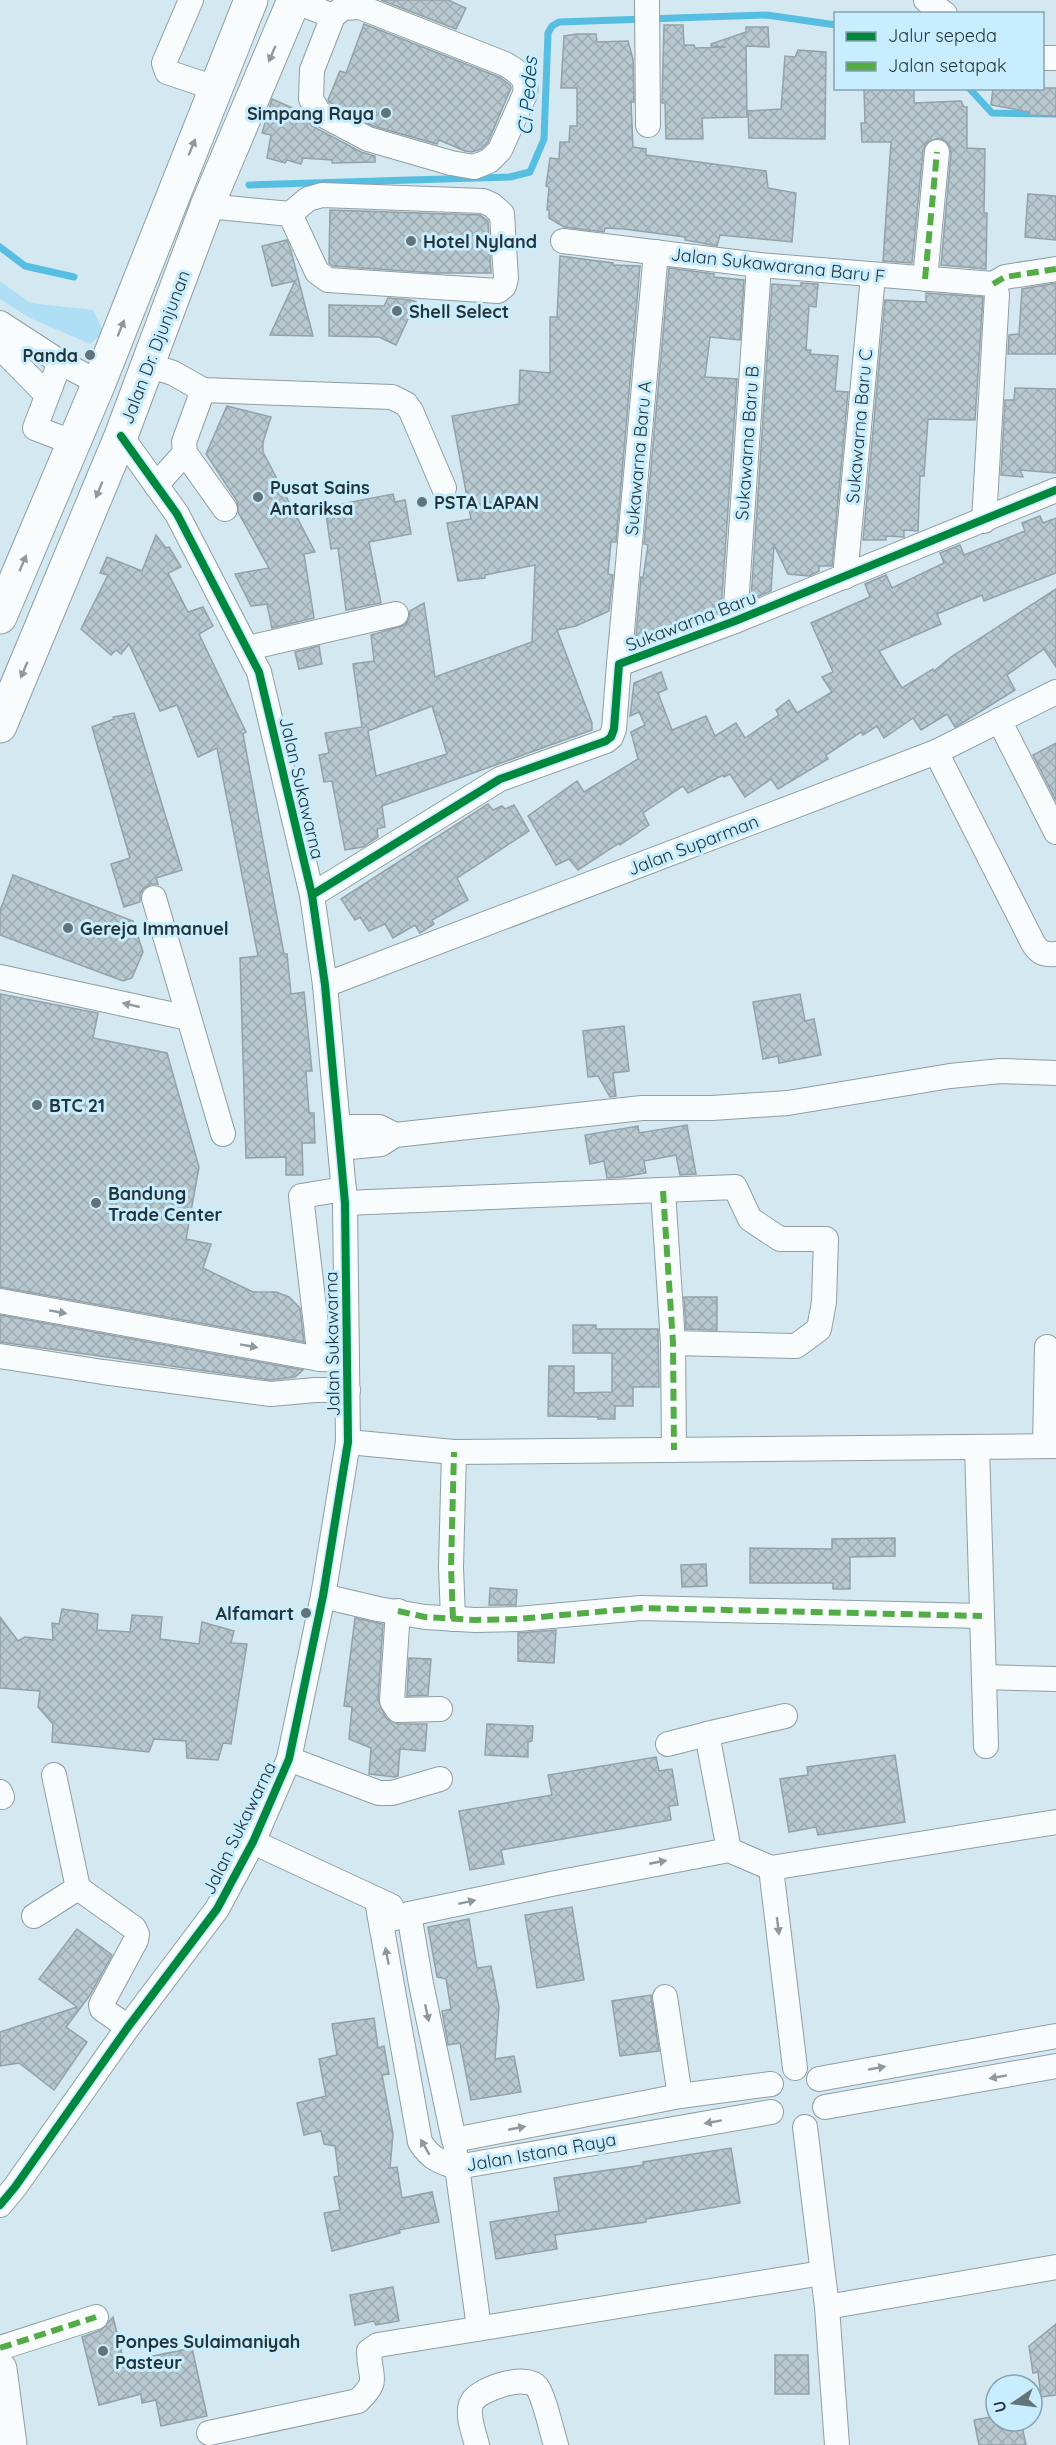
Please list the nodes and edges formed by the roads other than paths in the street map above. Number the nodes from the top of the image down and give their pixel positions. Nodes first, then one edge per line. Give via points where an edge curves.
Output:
1 (191, 0) edge
2 (251, 0) edge
3 (294, 1) edge
4 (647, 12) edge
5 (333, 16) junction
6 (215, 88) junction
7 (648, 125) dead end
8 (937, 152) dead end
9 (207, 206) junction
10 (290, 214) junction
11 (563, 242) dead end
12 (656, 252) junction
13 (759, 265) junction
14 (1056, 268) edge
15 (873, 276) junction
16 (925, 279) junction
17 (993, 284) junction
18 (0, 323) edge
19 (0, 346) edge
20 (60, 362) junction
21 (148, 365) junction
22 (99, 382) junction
23 (203, 390) junction
24 (47, 395) junction
25 (121, 436) junction
26 (74, 443) junction
27 (185, 453) junction
28 (156, 485) junction
29 (444, 488) dead end
30 (1056, 490) edge
31 (225, 509) dead end
32 (984, 521) junction
33 (845, 577) junction
34 (396, 614) dead end
35 (0, 617) edge
36 (735, 621) junction
37 (248, 648) junction
38 (619, 664) junction
39 (1056, 692) edge
40 (999, 720) junction
41 (0, 726) edge
42 (936, 752) junction
43 (1056, 832) edge
44 (312, 895) junction
45 (154, 898) dead end
46 (1056, 954) edge
47 (0, 977) edge
48 (325, 985) junction
49 (188, 1018) junction
50 (1056, 1073) edge
51 (223, 1134) dead end
52 (340, 1137) junction
53 (663, 1191) junction
54 (344, 1196) junction
55 (0, 1301) edge
56 (673, 1343) junction
57 (1047, 1347) dead end
58 (0, 1356) edge
59 (320, 1359) junction
60 (347, 1360) junction
61 (348, 1389) junction
62 (348, 1442) junction
63 (1051, 1446) edge
64 (977, 1447) junction
65 (674, 1450) junction
66 (454, 1452) junction
67 (323, 1596) junction
68 (398, 1611) junction
69 (982, 1616) junction
70 (453, 1618) junction
71 (984, 1677) junction
72 (1056, 1679) edge
73 (440, 1709) dead end
74 (785, 1716) dead end
75 (707, 1734) junction
76 (668, 1744) dead end
77 (986, 1746) dead end
78 (289, 1759) junction
79 (54, 1775) dead end
80 (440, 1779) dead end
81 (1056, 1822) edge
82 (253, 1842) junction
83 (729, 1850) junction
84 (771, 1868) junction
85 (78, 1888) junction
86 (379, 1911) junction
87 (410, 1914) junction
88 (34, 1916) dead end
89 (421, 1984) junction
90 (394, 1990) junction
91 (665, 1997) dead end
92 (128, 2026) junction
93 (1056, 2036) edge
94 (1056, 2066) edge
95 (795, 2068) junction
96 (819, 2079) junction
97 (771, 2084) junction
98 (680, 2096) junction
99 (825, 2107) junction
100 (771, 2112) junction
101 (804, 2127) junction
102 (454, 2140) junction
103 (457, 2166) junction
104 (0, 2205) edge
105 (1056, 2266) edge
106 (822, 2273) junction
107 (827, 2307) junction
108 (96, 2318) dead end
109 (479, 2328) junction
110 (0, 2348) edge
111 (0, 2369) edge
112 (209, 2433) dead end
113 (10, 2445) edge
114 (477, 2445) edge
115 (556, 2445) edge
116 (837, 2445) edge

1 - 6 street via 164,68
2 - 6 highway
3 - 5 street
3 -> 9 highway, Jalan Dr. Djunjunan
4 - 7 street
5 - 5 street via 312,70 311,99 319,113 368,139 451,163 474,167 489,161 500,150 525,94 520,73 360,7 343,8
22 -> 6 highway
8 - 16 street
9 - 10 street
9 - 21 highway, Jalan Dr. Djunjunan
10 - 10 street via 308,199 322,195 483,201 501,214 504,286 498,291 328,280 317,272
11 - 12 street, Jalan Sukawarana Baru F
12 - 13 street, Jalan Sukawarana Baru F
12 - 38 street, Sukawarna Baru A
13 - 15 street, Jalan Sukawarana Baru F
13 - 36 street, Sukawarna Baru B
14 - 17 street via 1005,277
15 - 16 street, Jalan Sukawarana Baru F
15 - 33 street, Sukawarna Baru C
16 - 17 street, Jalan Sukawarana Baru F
17 - 32 street via 997,294
18 - 20 street
19 - 24 street
20 - 22 street
20 - 24 street
21 - 23 street via 173,373
21 - 25 highway, Jalan Dr. Djunjunan
22 - 26 highway
23 - 27 street via 184,442
23 - 29 street via 392,397 411,411
24 - 26 street via 35,428
25 - 28 street, Jalan Sukawarna
25 -> 41 highway, Jalan Dr. Djunjunan
35 -> 26 highway
27 - 28 street
27 - 31 street
28 - 37 street, Jalan Sukawarna via 177,514
30 - 32 street, Sukawarna Baru
32 - 33 street, Sukawarna Baru
33 - 36 street, Sukawarna Baru
34 - 37 street
36 - 38 street, Sukawarna Baru
37 - 44 street, Jalan Sukawarna via 259,672
38 - 44 street, Sukawarna Baru via 614,729 606,741 500,779
39 - 40 street, Jalan Suparman
40 - 42 street, Jalan Suparman
40 - 43 street
42 - 46 street via 1033,943 1046,955
42 - 48 street, Jalan Suparman
44 - 48 street, Jalan Sukawarna
45 - 49 street
49 -> 47 street
48 - 52 street, Jalan Sukawarna
49 - 51 street
50 - 52 street via 1001,1071 950,1076 788,1103 642,1108 395,1135 381,1144
52 - 54 street, Jalan Sukawarna
53 - 54 street
53 - 56 street
53 - 56 street via 735,1187 750,1219 780,1239 826,1239 819,1329 796,1346
54 - 59 street via 301,1196
54 - 60 street, Jalan Sukawarna
55 -> 59 street
56 - 65 street
57 - 63 street
58 - 61 street via 271,1394
59 - 60 street
60 - 61 street, Jalan Sukawarna
61 - 62 street, Jalan Sukawarna
62 - 66 street
62 - 67 street, Jalan Sukawarna
63 - 64 street
64 - 65 street
64 - 69 street
65 - 66 street
66 - 70 street
67 - 68 street
67 - 78 street, Jalan Sukawarna
68 - 70 street
68 - 73 street via 392,1701 398,1710
69 - 70 street via 641,1608 518,1619
69 - 71 street
71 - 72 street
71 - 77 street
74 - 75 street
75 - 76 street
75 - 83 street
78 - 80 street via 379,1793
78 - 82 street, Jalan Sukawarna
79 - 85 street
81 - 84 street
82 - 86 street via 308,1866
82 - 92 street, Jalan Sukawarna via 217,1909
83 - 84 street
87 -> 83 street
84 -> 95 street
85 - 88 street
85 - 92 street via 137,1934 101,2005
86 - 87 street
90 -> 86 street, Jalan Istana Raya
87 - 89 street, Jalan Istana Raya
89 - 90 street
89 -> 102 street, Jalan Istana Raya
103 -> 90 street, Jalan Istana Raya via 428,2155 420,2142
91 - 98 street
92 - 104 street, Jalan Sukawarna
96 -> 93 street
94 -> 99 street
95 - 96 street
95 - 97 street via 785,2070
96 - 99 street via 826,2097
97 - 98 street, Jalan Istana Raya
97 - 100 street via 767,2103
102 -> 98 street, Jalan Istana Raya
99 - 101 street via 820,2116
100 - 101 street via 785,2126
100 -> 103 street, Jalan Istana Raya
101 - 106 street
102 - 103 street
103 - 109 street
105 - 107 street
106 - 107 street
106 - 109 street
107 - 116 street
108 - 110 street
109 - 112 street via 372,2348 369,2364 373,2381 358,2401
111 - 113 highway
114 - 115 street via 471,2403 478,2394 527,2380 537,2387

